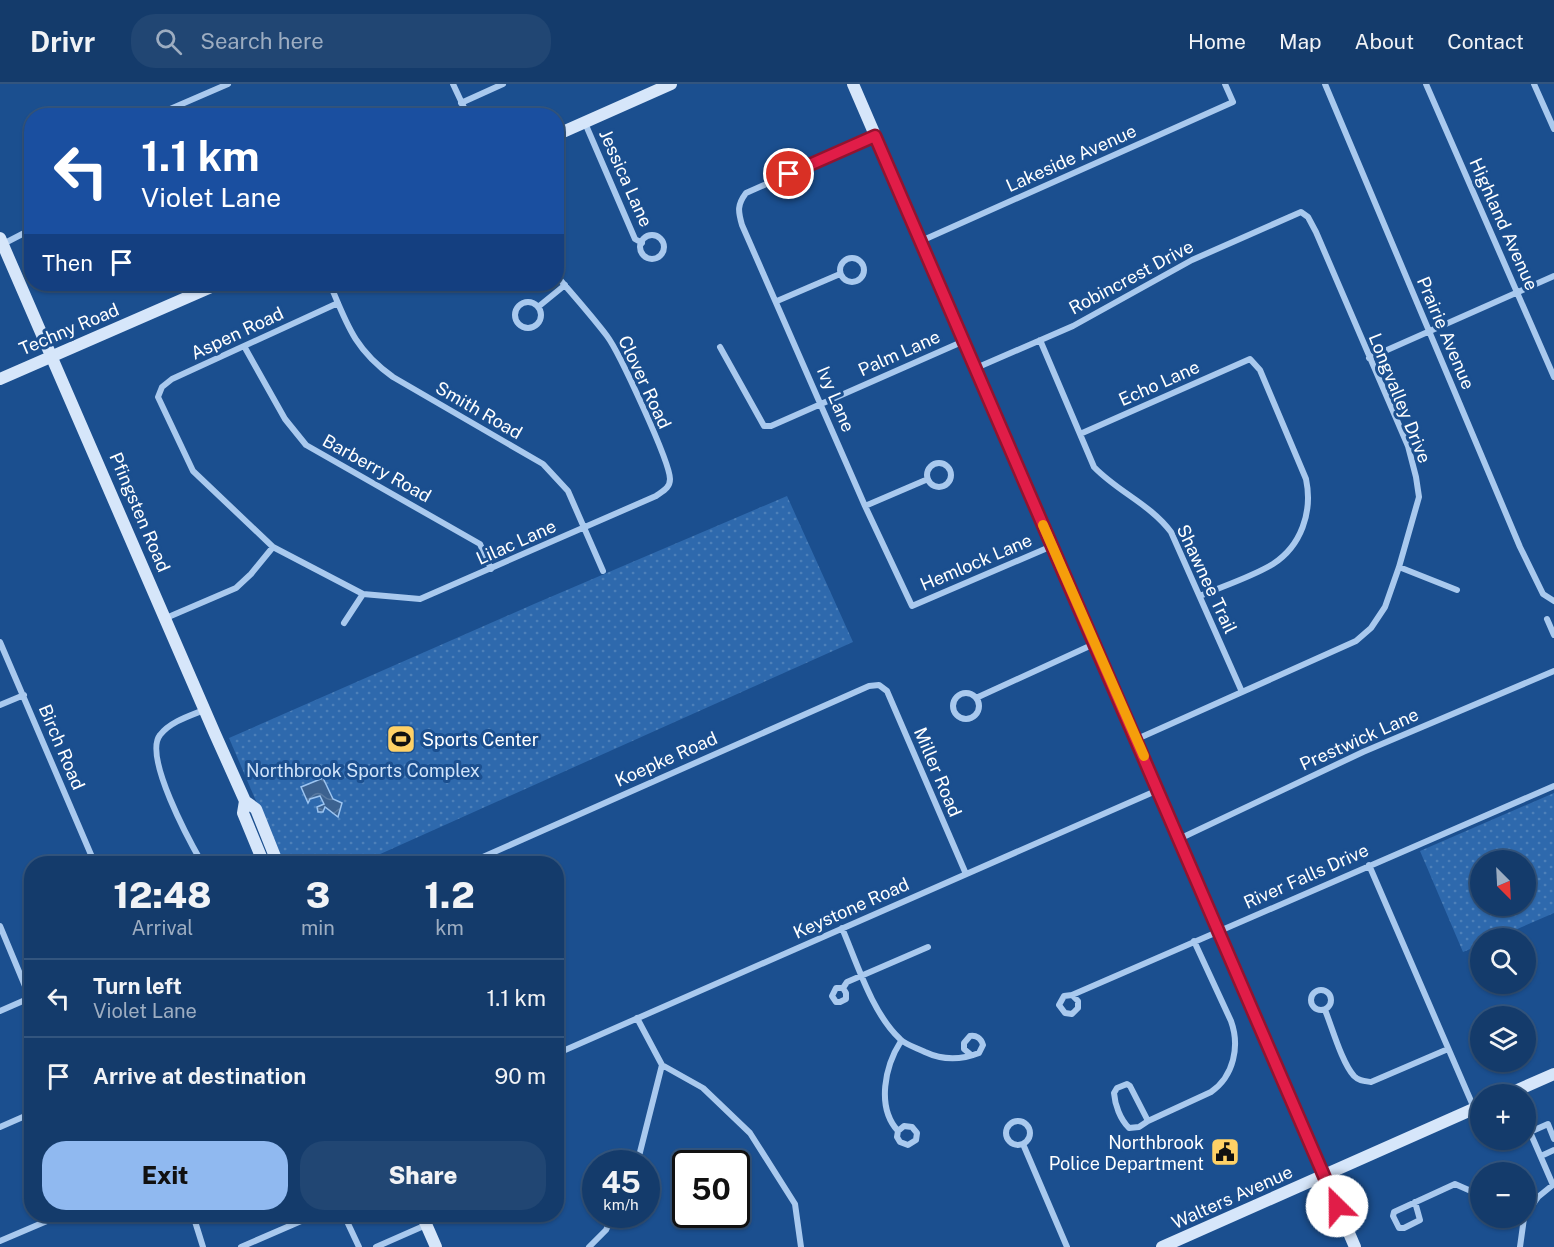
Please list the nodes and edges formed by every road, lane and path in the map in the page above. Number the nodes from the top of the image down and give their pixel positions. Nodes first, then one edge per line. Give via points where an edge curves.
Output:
1 (228, 84) edge
2 (453, 84) edge
3 (503, 84) edge
4 (671, 84) edge
5 (853, 84) edge
6 (1225, 84) edge
7 (1325, 84) edge
8 (1426, 84) edge
9 (1534, 84) edge
10 (461, 103) junction
11 (172, 108) edge
12 (464, 108) edge
13 (585, 122) junction
14 (1554, 129) edge
15 (564, 131) edge
16 (875, 136) junction
17 (1301, 212) joint
18 (24, 232) edge
19 (921, 240) junction
20 (1, 241) edge
21 (642, 243) dead end
22 (840, 274) junction
23 (1554, 276) edge
24 (565, 285) edge
25 (202, 291) edge
26 (333, 291) edge
27 (558, 291) edge
28 (1518, 293) junction
29 (777, 301) junction
30 (338, 303) junction
31 (538, 307) junction
32 (1429, 332) junction
33 (1040, 340) junction
34 (964, 341) junction
35 (244, 346) junction
36 (720, 347) dead end
37 (53, 356) junction
38 (1369, 358) junction
39 (975, 368) junction
40 (1554, 377) edge
41 (0, 379) edge
42 (822, 404) junction
43 (1080, 434) junction
44 (928, 479) junction
45 (670, 482) joint
46 (865, 506) junction
47 (585, 527) junction
48 (1052, 546) junction
49 (273, 547) junction
50 (1399, 567) junction
51 (491, 569) junction
52 (603, 571) dead end
53 (1457, 590) dead end
54 (363, 594) junction
55 (1200, 596) junction
56 (1554, 601) edge
57 (912, 606) joint
58 (166, 618) junction
59 (1547, 619) dead end
60 (344, 623) dead end
61 (1554, 635) edge
62 (0, 642) edge
63 (1095, 644) junction
64 (1554, 671) edge
65 (879, 685) joint
66 (1242, 692) junction
67 (24, 695) junction
68 (976, 698) junction
69 (0, 705) edge
70 (205, 710) junction
71 (1137, 739) junction
72 (1554, 786) edge
73 (1159, 790) junction
74 (245, 801) junction
75 (1179, 839) junction
76 (92, 856) edge
77 (198, 856) edge
78 (261, 856) edge
79 (275, 856) edge
80 (485, 856) edge
81 (1369, 865) junction
82 (966, 874) junction
83 (0, 926) edge
84 (842, 928) junction
85 (1219, 931) junction
86 (1194, 941) junction
87 (928, 947) dead end
88 (862, 975) junction
89 (24, 982) edge
90 (843, 988) dead end
91 (1072, 995) dead end
92 (24, 1001) edge
93 (1325, 1010) dead end
94 (0, 1011) edge
95 (637, 1018) junction
96 (901, 1041) junction
97 (1448, 1049) junction
98 (564, 1050) edge
99 (970, 1054) dead end
100 (662, 1065) junction
101 (1554, 1074) edge
102 (1531, 1084) edge
103 (1470, 1093) edge
104 (1470, 1110) edge
105 (24, 1116) edge
106 (1148, 1121) junction
107 (0, 1127) edge
108 (898, 1131) dead end
109 (1554, 1139) edge
110 (1023, 1144) junction
111 (641, 1150) edge
112 (1554, 1150) edge
113 (1541, 1156) junction
114 (1324, 1175) junction
115 (1553, 1185) edge
116 (1470, 1191) edge
117 (1536, 1200) edge
118 (1415, 1202) junction
119 (45, 1222) edge
120 (195, 1222) edge
121 (299, 1222) edge
122 (347, 1222) edge
123 (420, 1222) edge
124 (425, 1222) edge
125 (607, 1228) edge
126 (1523, 1228) edge
127 (0, 1241) edge
128 (203, 1247) edge
129 (241, 1247) edge
130 (359, 1247) edge
131 (375, 1247) edge
132 (436, 1247) edge
133 (589, 1247) edge
134 (801, 1247) edge
135 (1067, 1247) edge
136 (1162, 1247) edge
137 (1355, 1247) edge
138 (1520, 1247) edge

1 - 11 street
2 - 10 street
3 - 10 street
4 - 13 main road
5 - 16 main road
6 - 19 street, Lakeside Avenue via 1233,102
7 - 32 street, Prairie Avenue
8 - 28 street, Highland Avenue
9 - 14 street
10 - 12 street
13 - 15 main road
13 - 21 street, Jessica Lane via 635,239
16 - 19 main road
16 - 29 street, Ivy Lane via 746,193 739,202 742,225
17 - 33 street, Robincrest Drive via 1192,260
17 - 38 street, Longvalley Drive via 1316,232
18 - 20 street
19 - 34 main road
20 - 37 main road, Pfingsten Road
22 - 22 street via 846,281 856,282 863,276 863,265 858,259 848,259
22 - 29 street
23 - 28 street
24 - 45 street, Clover Road via 608,337 643,408 669,470
25 - 37 main road, Techny Road
26 - 30 street, Smith Road
27 - 31 street
28 - 32 street
28 - 40 street, Highland Avenue
29 - 42 street, Ivy Lane
30 - 35 street, Aspen Road
30 - 47 street, Smith Road via 348,327 377,365 543,464 568,491
31 - 31 street via 531,303 520,305 515,314 517,322 525,328 535,326 540,318
32 - 38 street
32 - 56 street, Prairie Avenue via 1516,536 1543,594
33 - 39 street, Robincrest Drive
33 - 43 street, Shawnee Trail
34 - 39 main road
34 - 42 street, Palm Lane
35 - 49 street, Aspen Road via 165,383 158,397 193,471
35 - 51 street, Barberry Road via 285,419 306,445 480,544
36 - 42 street, Palm Lane via 764,426
37 - 41 main road, Techny Road
37 - 58 main road, Pfingsten Road
38 - 50 street, Longvalley Drive via 1408,446 1416,477 1419,498
39 - 48 main road
42 - 46 street, Ivy Lane
43 - 55 street, Shawnee Trail via 1094,468 1171,532
43 - 55 street, Echo Lane via 1250,359 1260,370 1306,479 1309,492 1305,520 1292,548 1272,565
44 - 44 street via 934,486 944,486 951,480 951,470 945,464 935,464 928,470
44 - 46 street
45 - 47 street, Lilac Lane via 667,490 656,496
46 - 57 street, Ivy Lane
47 - 51 street, Lilac Lane
47 - 52 street, Smith Road
48 - 57 street, Hemlock Lane
48 - 63 main road
49 - 54 street
49 - 58 street via 236,588
50 - 53 street
50 - 66 street, Longvalley Drive via 1384,607 1365,634 1347,646
51 - 54 street, Lilac Lane via 420,599
54 - 60 street
55 - 66 street, Shawnee Trail
58 - 70 main road, Pfingsten Road
59 - 61 street
62 - 67 street, Birch Road
63 - 68 street
63 - 71 main road
64 - 75 street, Prestwick Lane via 1363,752
65 - 80 street, Koepke Road via 783,723
65 - 82 street, Miller Road via 887,691
66 - 71 street, Longvalley Drive
67 - 69 street
67 - 76 street, Birch Road
68 - 68 street via 968,693 959,695 953,703 955,714 964,719 974,716 979,708
70 - 74 main road, Pfingsten Road
70 - 77 street via 177,722 159,736 155,751 158,768
71 - 73 main road
72 - 81 street, River Falls Drive
73 - 75 main road
73 - 82 street, Keystone Road
74 - 78 main road, Pfingsten Road via 243,813
74 - 79 main road, Pfingsten Road via 256,809
75 - 85 main road
81 - 85 street, River Falls Drive
81 - 97 street
82 - 84 street, Keystone Road
83 - 89 street
84 - 88 street
84 - 95 street, Keystone Road
85 - 86 street, River Falls Drive
85 - 114 main road
86 - 91 street, River Falls Drive
86 - 106 street via 1231,1021 1235,1053 1219,1086
87 - 88 street
88 - 90 street
88 - 96 street via 875,1005
92 - 94 street
93 - 97 street via 1348,1066 1362,1081 1371,1082
95 - 98 street, Keystone Road
95 - 100 street
96 - 99 street via 947,1059
96 - 108 street via 888,1070 885,1090 891,1124
97 - 103 street
100 - 111 street
100 - 134 street via 703,1088 750,1133 795,1204
101 - 102 main road
104 - 114 main road, Walters Avenue
105 - 107 street
106 - 106 street via 1130,1086 1117,1088 1114,1098 1129,1128
109 - 113 street via 1548,1124 1530,1132
110 - 110 street via 1029,1137 1029,1128 1021,1121 1012,1122 1006,1130 1007,1139
110 - 135 street
112 - 113 street
113 - 115 street
114 - 136 main road, Walters Avenue
114 - 137 main road
115 - 117 street
116 - 118 street via 1455,1184
118 - 118 street via 1394,1212 1399,1228 1420,1220
119 - 127 street
120 - 128 street
121 - 129 street
122 - 130 street
123 - 131 street
124 - 132 main road
125 - 133 street
126 - 138 street

